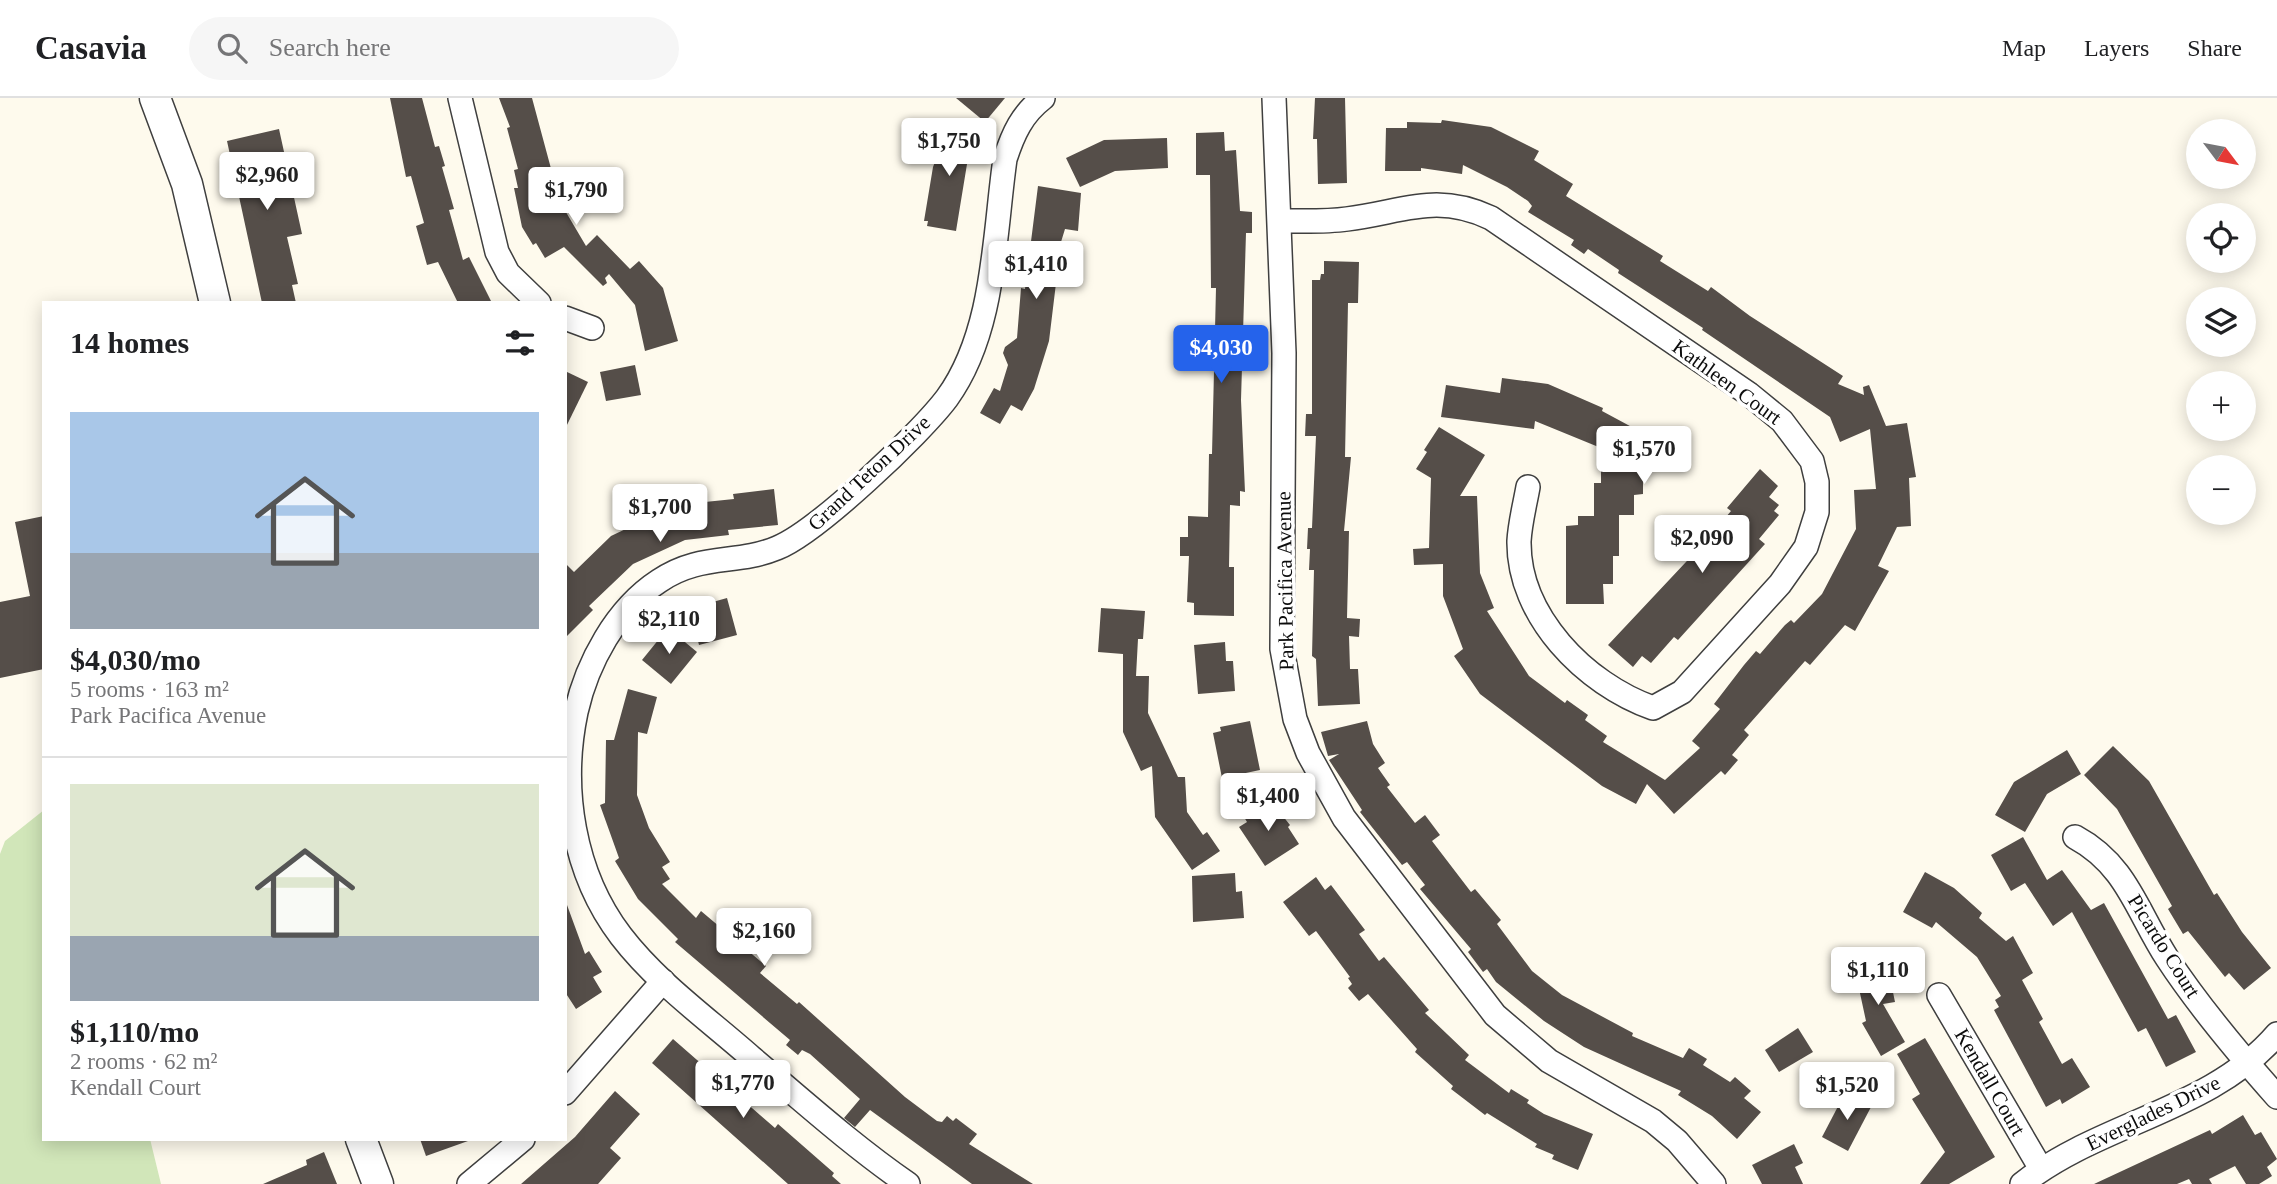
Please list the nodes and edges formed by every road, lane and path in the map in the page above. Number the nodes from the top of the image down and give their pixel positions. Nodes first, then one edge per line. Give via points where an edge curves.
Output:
1 (155, 98) edge
2 (460, 98) edge
3 (1043, 98) edge
4 (1275, 98) edge
5 (1281, 221) junction
6 (215, 301) edge
7 (536, 301) edge
8 (567, 319) edge
9 (592, 328) dead end
10 (1528, 487) dead end
11 (2075, 837) dead end
12 (663, 981) junction
13 (1939, 995) dead end
14 (2277, 1034) edge
15 (2247, 1063) junction
16 (567, 1091) edge
17 (2277, 1097) edge
18 (362, 1141) edge
19 (521, 1141) edge
20 (2041, 1169) junction
21 (378, 1184) edge
22 (469, 1184) edge
23 (908, 1184) edge
24 (1714, 1184) edge
25 (2022, 1184) edge

1 - 6 street via 187,184
2 - 7 street via 497,252 508,273
3 - 12 street, Grand Teton Drive via 1025,114 1013,134 1005,159 978,333 947,397 924,425 801,536 776,549 683,566 656,582 625,613 593,662 580,695 569,766 577,841 602,907 620,935
4 - 5 street, Park Pacifica Avenue
5 - 10 street, Kathleen Court via 1345,220 1426,203 1469,208 1491,218 1782,421 1812,461 1816,512 1807,547 1780,584 1682,692 1653,708 1626,698 1585,666 1553,637 1530,599 1519,540
5 - 24 street, Park Pacifica Avenue via 1282,649 1295,719 1308,753 1345,818 1494,1015 1549,1061 1653,1121
8 - 9 street
11 - 15 street, Picardo Court via 2093,847 2120,874 2167,958
12 - 16 street
12 - 23 street, Grand Teton Drive via 855,1145
13 - 20 street, Kendall Court
14 - 15 street, Everglades Drive
15 - 17 street, Picardo Court
15 - 20 street, Everglades Drive via 2209,1088
18 - 21 street
19 - 22 street
20 - 25 street, Everglades Drive

